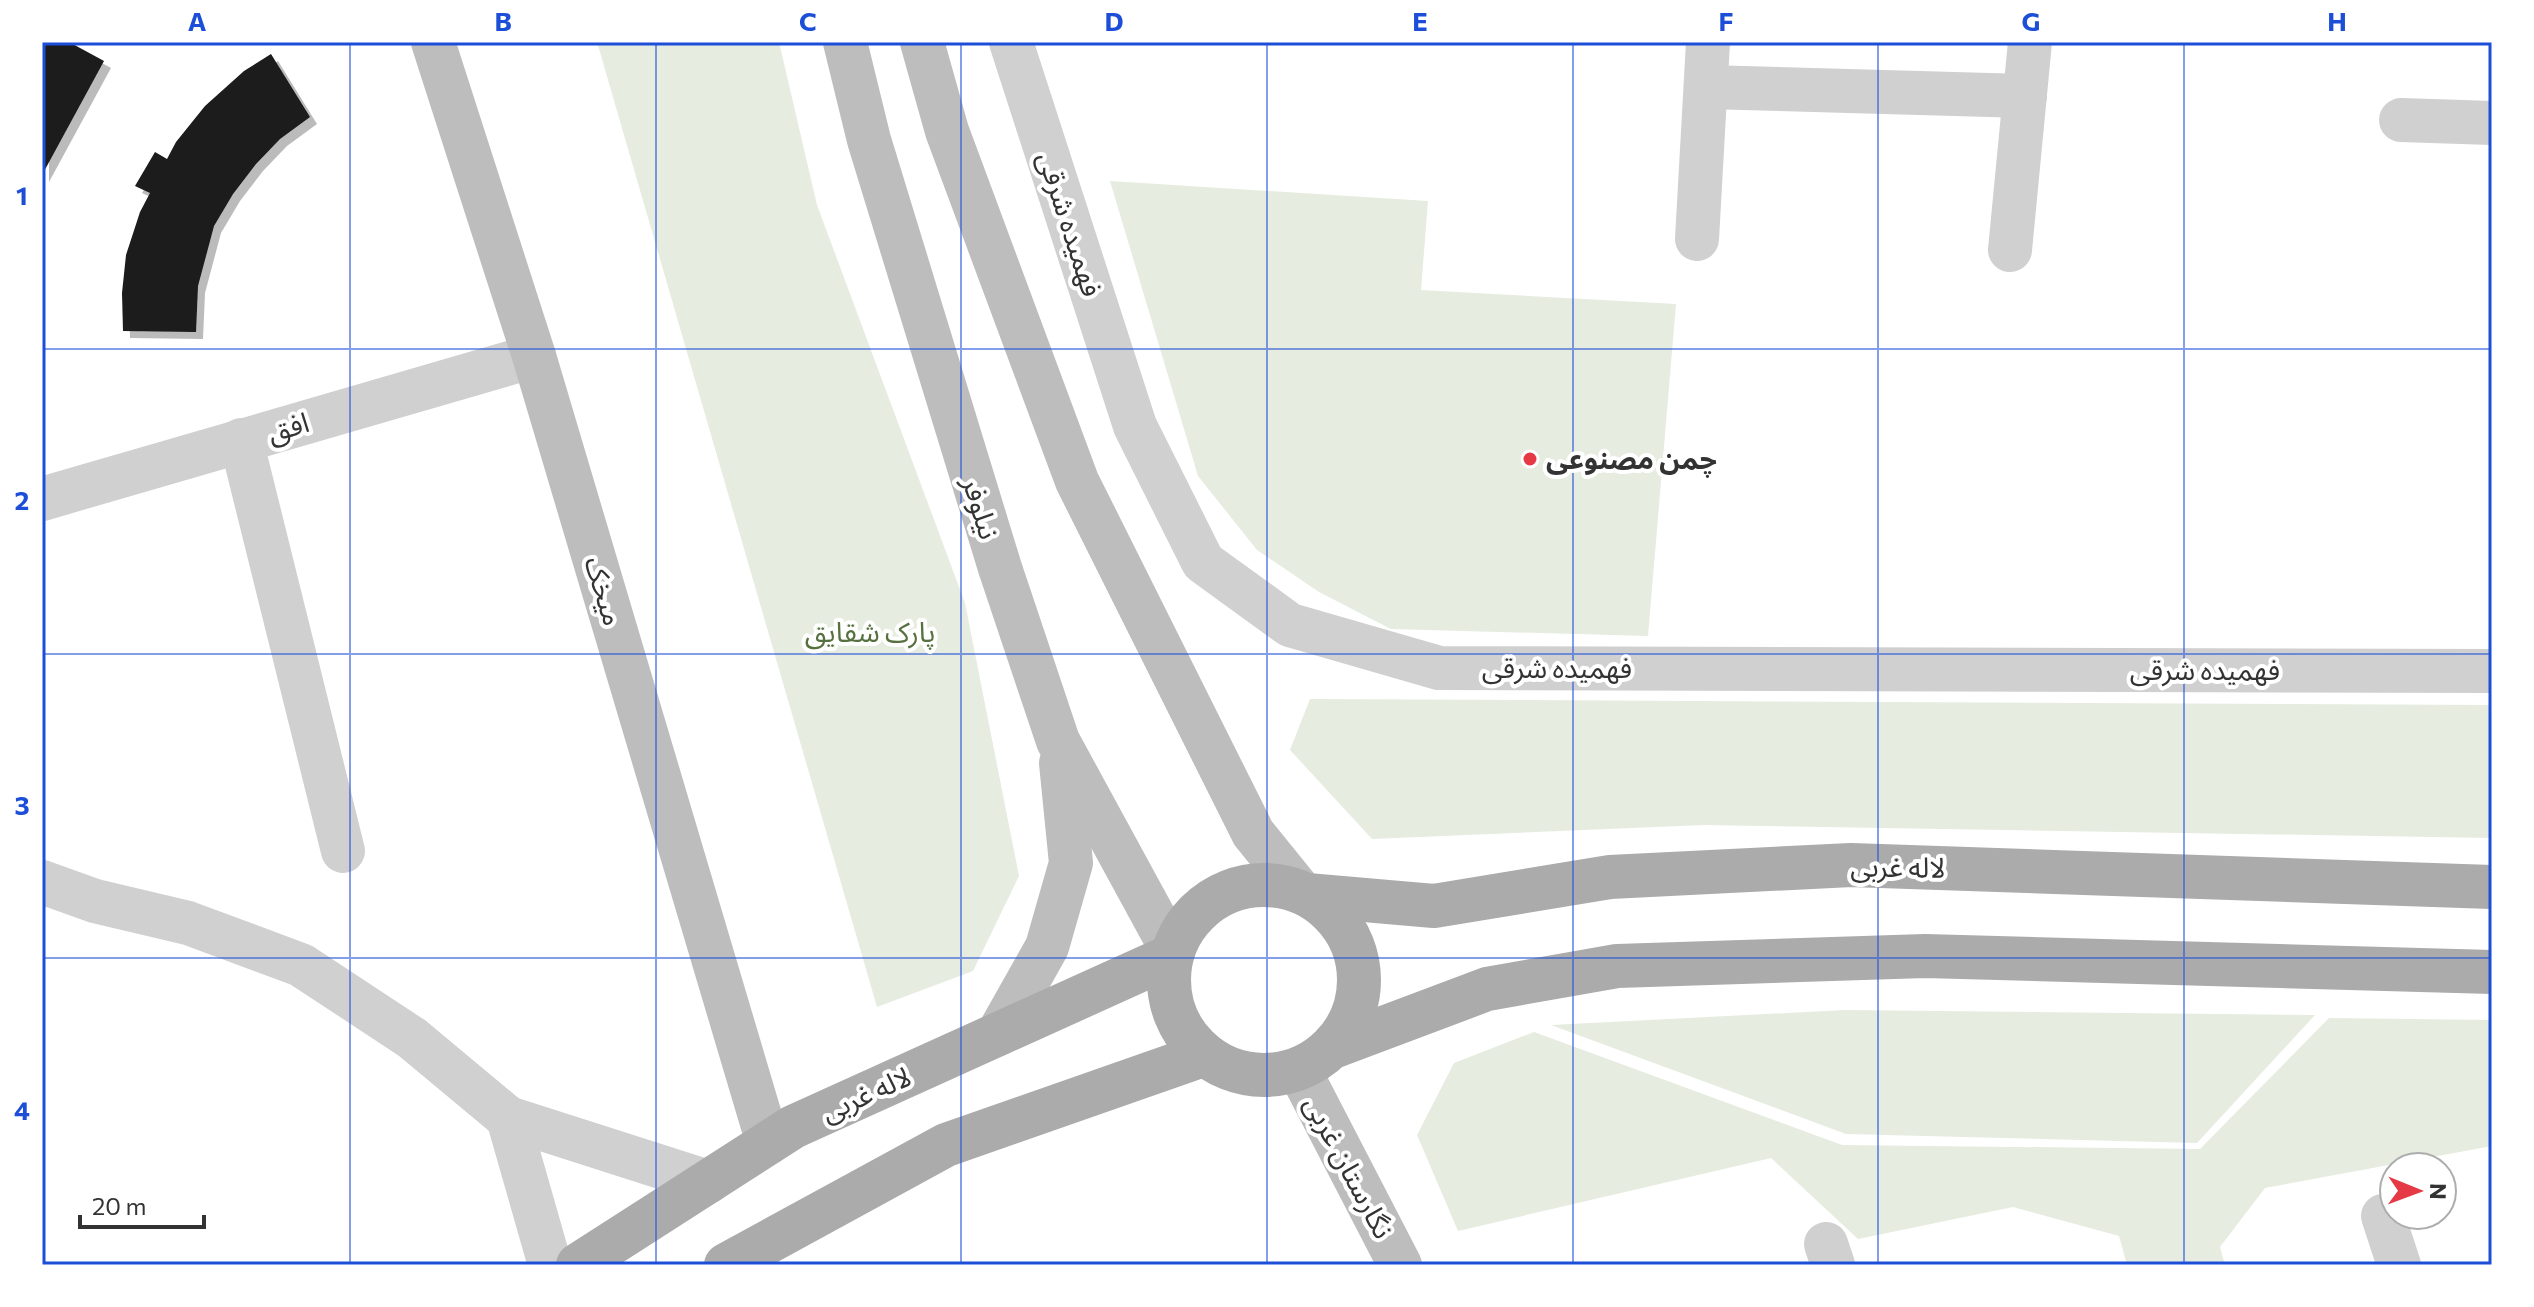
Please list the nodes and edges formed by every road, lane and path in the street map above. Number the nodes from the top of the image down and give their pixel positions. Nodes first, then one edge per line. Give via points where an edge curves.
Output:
1 (433, 42) edge
2 (845, 42) edge
3 (922, 42) edge
4 (1011, 42) edge
5 (1708, 42) edge
6 (2030, 42) edge
7 (1706, 87) junction
8 (2025, 96) junction
9 (2401, 120) dead end
10 (2492, 123) edge
11 (1697, 239) dead end
12 (2010, 250) dead end
13 (534, 356) junction
14 (241, 440) junction
15 (42, 499) edge
16 (2492, 671) edge
17 (1058, 741) junction
18 (343, 851) dead end
19 (42, 882) edge
20 (2492, 887) edge
21 (1304, 893) junction
22 (1172, 954) junction
23 (2492, 972) edge
24 (998, 1034) junction
25 (1203, 1055) junction
26 (1316, 1058) junction
27 (508, 1118) junction
28 (768, 1143) junction
29 (708, 1182) junction
30 (2388, 1231) edge
31 (550, 1265) edge
32 (578, 1265) edge
33 (726, 1265) edge
34 (1400, 1265) edge
35 (2399, 1265) edge

1 - 13 main road, میخک
2 - 17 main road, نیلوفر via 878,171
3 - 21 main road via 947,131 1077,481 1253,833
4 - 16 street, فهمیده شرقی via 1135,426 1203,562 1290,625 1439,668
5 - 7 street
6 - 8 street
7 - 8 street
7 - 11 street
8 - 12 street
9 - 10 street
13 - 14 street, افق
13 - 28 main road, میخک
14 - 15 street, افق
14 - 18 street
17 - 22 main road, نیلوفر
17 - 24 main road via 1071,863 1047,947
19 - 27 street via 188,923 301,965 412,1038
20 - 21 main road, لاله غربی via 1851,865 1610,877 1434,906
21 - 22 main road via 1271,884 1238,887 1208,902 1185,926
21 - 26 main road via 1328,909 1347,933 1358,961 1359,992 1350,1021
22 - 24 main road, لاله غربی
22 - 25 main road via 1168,983 1173,1010 1184,1034
23 - 26 main road via 1925,956 1617,966 1487,989
24 - 28 main road, لاله غربی
25 - 26 main road via 1224,1068 1274,1076
25 - 33 main road via 946,1145
26 - 34 main road, نگارستان غربی
27 - 29 street
27 - 31 street
28 - 29 main road, لاله غربی
29 - 32 main road, لاله غربی
30 - 35 street

